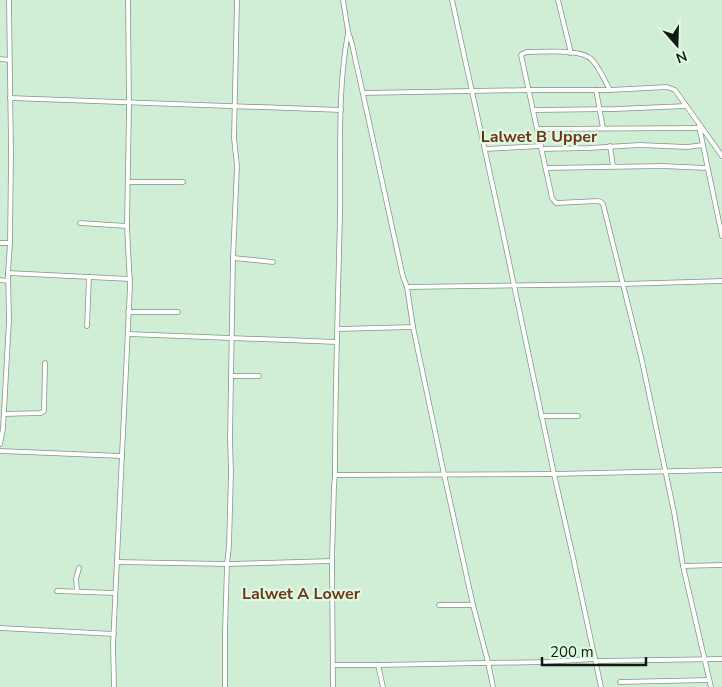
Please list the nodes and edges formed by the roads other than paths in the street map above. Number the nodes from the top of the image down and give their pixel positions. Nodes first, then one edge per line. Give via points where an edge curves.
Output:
1 (8, 0) edge
2 (128, 0) edge
3 (237, 0) edge
4 (343, 0) edge
5 (452, 0) edge
6 (558, 0) edge
7 (348, 31) junction
8 (570, 53) junction
9 (0, 60) edge
10 (9, 60) junction
11 (472, 90) junction
12 (529, 90) junction
13 (596, 90) junction
14 (610, 90) junction
15 (363, 93) junction
16 (10, 98) junction
17 (129, 103) junction
18 (235, 106) junction
19 (686, 106) junction
20 (599, 109) junction
21 (341, 110) junction
22 (534, 110) junction
23 (699, 126) junction
24 (603, 128) junction
25 (538, 129) junction
26 (703, 145) junction
27 (610, 146) junction
28 (542, 147) junction
29 (485, 149) junction
30 (722, 156) edge
31 (613, 166) junction
32 (546, 168) junction
33 (707, 168) junction
34 (128, 182) junction
35 (183, 182) dead end
36 (80, 223) dead end
37 (127, 226) junction
38 (722, 236) edge
39 (0, 243) edge
40 (10, 243) junction
41 (233, 258) junction
42 (273, 262) dead end
43 (8, 273) junction
44 (89, 277) junction
45 (130, 279) junction
46 (0, 280) edge
47 (8, 280) junction
48 (722, 281) edge
49 (623, 284) junction
50 (514, 285) junction
51 (407, 287) junction
52 (128, 312) junction
53 (178, 312) dead end
54 (87, 326) dead end
55 (413, 327) junction
56 (338, 329) junction
57 (128, 334) junction
58 (233, 337) junction
59 (337, 342) junction
60 (46, 363) dead end
61 (232, 376) junction
62 (259, 376) dead end
63 (4, 414) junction
64 (541, 416) junction
65 (578, 416) dead end
66 (1, 429) edge
67 (0, 444) edge
68 (0, 451) edge
69 (122, 456) junction
70 (722, 470) edge
71 (665, 471) junction
72 (444, 474) junction
73 (554, 474) junction
74 (335, 475) junction
75 (332, 561) junction
76 (117, 562) junction
77 (227, 564) junction
78 (722, 564) edge
79 (683, 566) junction
80 (79, 568) dead end
81 (57, 591) dead end
82 (77, 591) junction
83 (115, 593) junction
84 (439, 605) dead end
85 (473, 605) junction
86 (0, 628) edge
87 (114, 634) junction
88 (704, 659) junction
89 (722, 659) edge
90 (595, 660) junction
91 (488, 662) junction
92 (334, 665) junction
93 (378, 665) junction
94 (709, 680) junction
95 (620, 682) dead end
96 (114, 687) edge
97 (225, 687) edge
98 (333, 687) edge
99 (383, 687) edge
100 (493, 687) edge
101 (601, 687) edge
102 (711, 687) edge

1 - 10 street
2 - 17 street
3 - 18 street
4 - 7 street
5 - 11 street
6 - 8 street
7 - 15 street
7 - 21 street
8 - 12 street via 522,54
8 - 14 street via 592,58
9 - 10 street
10 - 16 street
11 - 12 street
11 - 15 street
11 - 29 street
12 - 13 street
12 - 22 street
13 - 14 street
13 - 20 street
14 - 19 street via 667,87 675,90
15 - 51 street
16 - 17 street
16 - 40 street
17 - 18 street
17 - 34 street
18 - 21 street
18 - 41 street via 237,166
19 - 20 street
19 - 23 street
20 - 22 street
20 - 24 street
21 - 56 street
22 - 25 street
23 - 24 street
23 - 26 street
23 - 30 street
24 - 25 street
25 - 28 street
26 - 27 street
26 - 33 street
27 - 28 street
27 - 31 street
28 - 29 street
28 - 32 street
29 - 50 street
31 - 32 street
31 - 33 street
32 - 49 street via 551,195 556,203 598,201 603,204
33 - 38 street
34 - 35 street
34 - 37 street
36 - 37 street
37 - 45 street
39 - 40 street
40 - 43 street
41 - 42 street
41 - 58 street
43 - 44 street
43 - 47 street
44 - 45 street
44 - 54 street
45 - 52 street
46 - 47 street
47 - 63 street
48 - 49 street
49 - 50 street
49 - 71 street
50 - 51 street
50 - 64 street
51 - 55 street
52 - 53 street
52 - 57 street
55 - 56 street
55 - 72 street
56 - 59 street
57 - 58 street
57 - 69 street
58 - 59 street
58 - 61 street
59 - 74 street
60 - 63 street via 44,412
61 - 62 street
61 - 77 street
63 - 66 street
64 - 65 street
64 - 73 street
66 - 67 street
68 - 69 street
69 - 76 street
70 - 71 street
71 - 73 street
71 - 79 street
72 - 73 street
72 - 74 street
72 - 85 street
73 - 90 street
74 - 75 street
75 - 77 street
75 - 92 street
76 - 77 street
76 - 83 street
77 - 97 street
78 - 79 street
79 - 88 street
80 - 82 street
81 - 82 street
82 - 83 street
83 - 87 street
84 - 85 street
85 - 91 street
86 - 87 street
87 - 96 street
88 - 89 street
88 - 90 street
88 - 94 street
90 - 91 street
90 - 101 street
91 - 93 street
91 - 100 street
92 - 93 street
92 - 98 street
93 - 99 street
94 - 95 street
94 - 102 street

